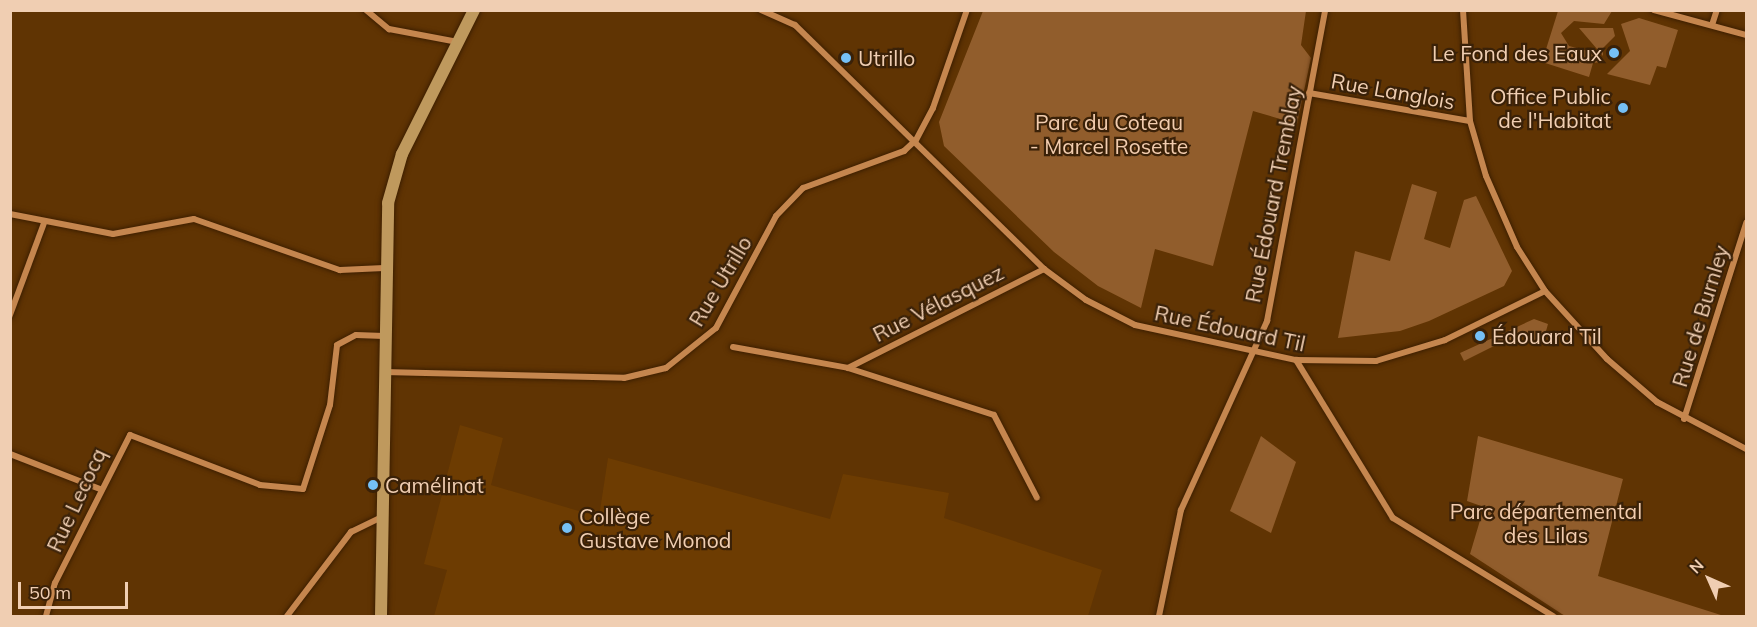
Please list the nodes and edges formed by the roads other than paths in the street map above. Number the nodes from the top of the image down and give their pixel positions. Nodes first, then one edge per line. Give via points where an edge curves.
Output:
1 (366, 10) edge
2 (474, 10) edge
3 (761, 10) edge
4 (967, 10) edge
5 (1325, 10) edge
6 (1463, 10) edge
7 (1654, 10) edge
8 (1717, 10) edge
9 (1713, 25) junction
10 (1746, 35) edge
11 (458, 42) junction
12 (1309, 93) junction
13 (1470, 121) junction
14 (916, 140) junction
15 (10, 214) edge
16 (44, 223) junction
17 (1746, 223) edge
18 (384, 268) junction
19 (1044, 269) junction
20 (1545, 291) junction
21 (10, 315) edge
22 (384, 336) junction
23 (733, 347) dead end
24 (1254, 351) junction
25 (1296, 360) junction
26 (848, 368) junction
27 (383, 372) junction
28 (1684, 419) junction
29 (1746, 450) edge
30 (10, 454) edge
31 (100, 489) junction
32 (1037, 498) dead end
33 (382, 517) junction
34 (46, 616) edge
35 (288, 616) edge
36 (381, 616) edge
37 (1159, 616) edge
38 (1552, 616) edge

1 - 11 street via 388,29
2 - 11 main road
3 - 14 street, Rue Édouard Til via 795,25
4 - 14 street via 933,108
5 - 12 street, Rue Édouard Tremblay
6 - 13 street
7 - 9 street
8 - 9 street
9 - 10 street
11 - 18 main road via 402,154 388,203
12 - 13 street, Rue Langlois
12 - 24 street, Rue Édouard Tremblay via 1267,321
13 - 20 street via 1486,176 1517,247
14 - 19 street, Rue Édouard Til
14 - 27 street, Rue Utrillo via 904,151 803,188 776,216 716,328 666,368 624,378
15 - 16 street
16 - 18 street via 69,222 113,234 194,219 340,270
16 - 21 street
17 - 28 street, Rue de Burnley
18 - 22 main road
19 - 24 street, Rue Édouard Til via 1086,300 1135,325
19 - 26 street, Rue Vélasquez
20 - 25 street, Rue Édouard Til via 1410,353 1376,362
20 - 28 street via 1607,359
22 - 27 main road
22 - 31 street, Rue Lecocq via 356,335 337,345 330,405 303,489 260,485 130,435
23 - 26 street
24 - 25 street, Rue Édouard Til
24 - 37 street, Rue Édouard Tremblay via 1181,510
25 - 38 street via 1393,518
26 - 32 street via 994,415
27 - 33 main road
28 - 29 street
30 - 31 street
31 - 34 street, Rue Lecocq via 55,583
33 - 35 street via 351,532
33 - 36 main road

